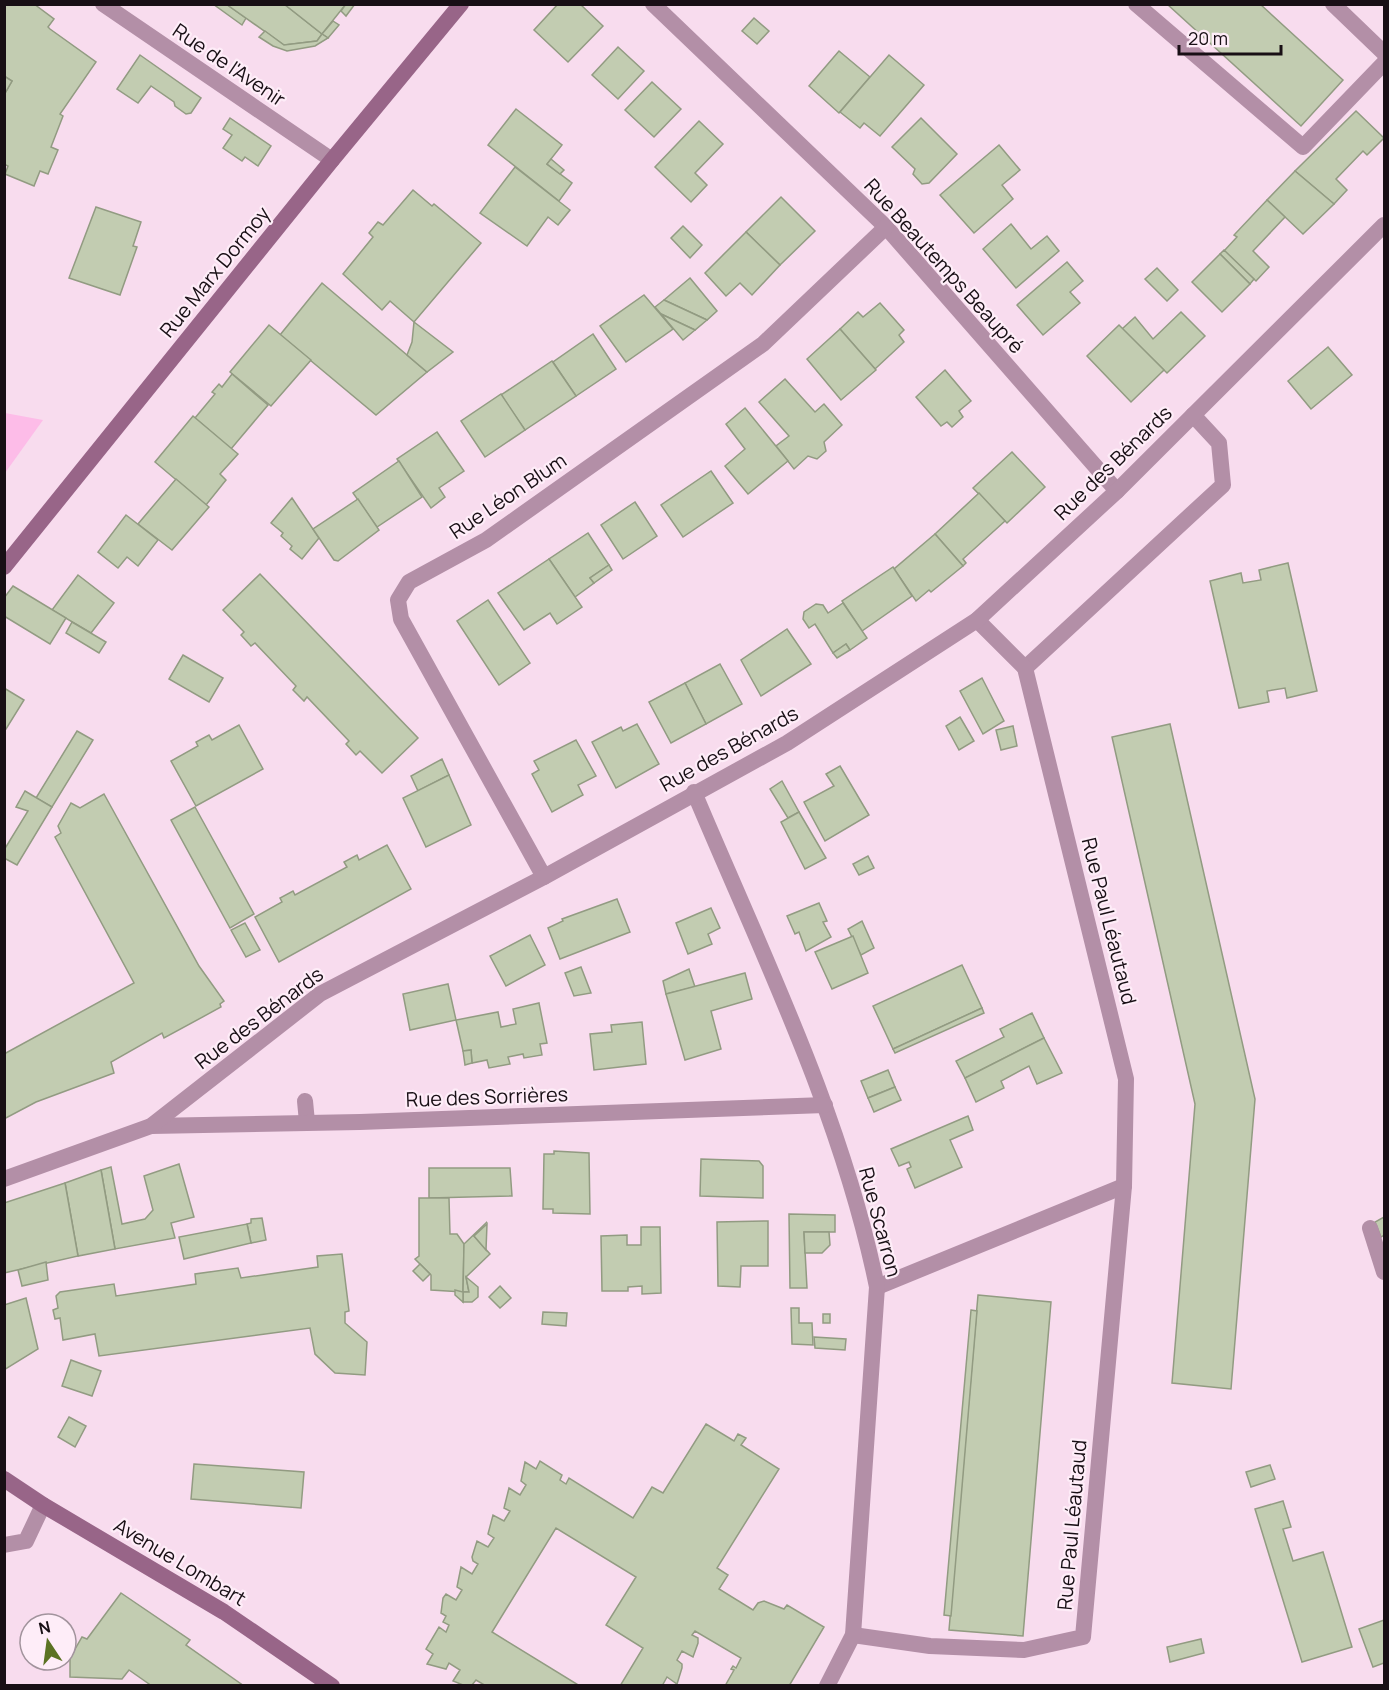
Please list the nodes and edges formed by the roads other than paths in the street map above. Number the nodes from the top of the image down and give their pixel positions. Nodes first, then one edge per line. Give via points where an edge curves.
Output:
1 (103, 4) edge
2 (461, 4) edge
3 (653, 4) edge
4 (1136, 4) edge
5 (1334, 4) edge
6 (1384, 53) edge
7 (1384, 63) edge
8 (332, 160) junction
9 (1384, 225) edge
10 (886, 228) junction
11 (1193, 416) junction
12 (1117, 491) junction
13 (4, 567) edge
14 (977, 620) junction
15 (1025, 668) junction
16 (694, 792) junction
17 (544, 877) junction
18 (305, 1101) dead end
19 (825, 1105) junction
20 (307, 1122) junction
21 (151, 1126) junction
22 (4, 1179) edge
23 (1124, 1186) junction
24 (1370, 1228) dead end
25 (1384, 1272) edge
26 (877, 1287) junction
27 (4, 1479) edge
28 (43, 1505) junction
29 (4, 1545) edge
30 (853, 1635) junction
31 (332, 1686) edge
32 (827, 1686) edge

1 - 8 street, Rue de l'Avenir
2 - 8 main road, Rue Marx Dormoy
3 - 10 street, Rue Beautemps Beaupré
4 - 7 street via 1303,147
5 - 6 street
8 - 13 main road, Rue Marx Dormoy
9 - 11 street, Rue des Bénards
10 - 12 street, Rue Beautemps Beaupré
10 - 17 street, Rue Léon Blum via 763,344 486,540 409,582 398,600 401,619
11 - 12 street, Rue des Bénards
11 - 15 street via 1219,442 1222,485
12 - 14 street, Rue des Bénards
14 - 15 street
14 - 16 street, Rue des Bénards via 787,743
15 - 23 street, Rue Paul Léautaud via 1126,1079
16 - 17 street, Rue des Bénards
16 - 19 street, Rue Scarron
17 - 21 street, Rue des Bénards via 320,994
18 - 20 street
19 - 20 street, Rue des Sorrières
19 - 26 street, Rue Scarron
20 - 21 street, Rue des Sorrières
21 - 22 street, Rue des Bénards
23 - 26 street
23 - 30 street, Rue Paul Léautaud via 1083,1637 1024,1650 930,1646
24 - 25 street
26 - 30 street, Rue Scarron
27 - 28 main road, Avenue Lombart
28 - 29 street via 26,1541
28 - 31 main road, Avenue Lombart via 224,1612
30 - 32 street, Rue Scarron

